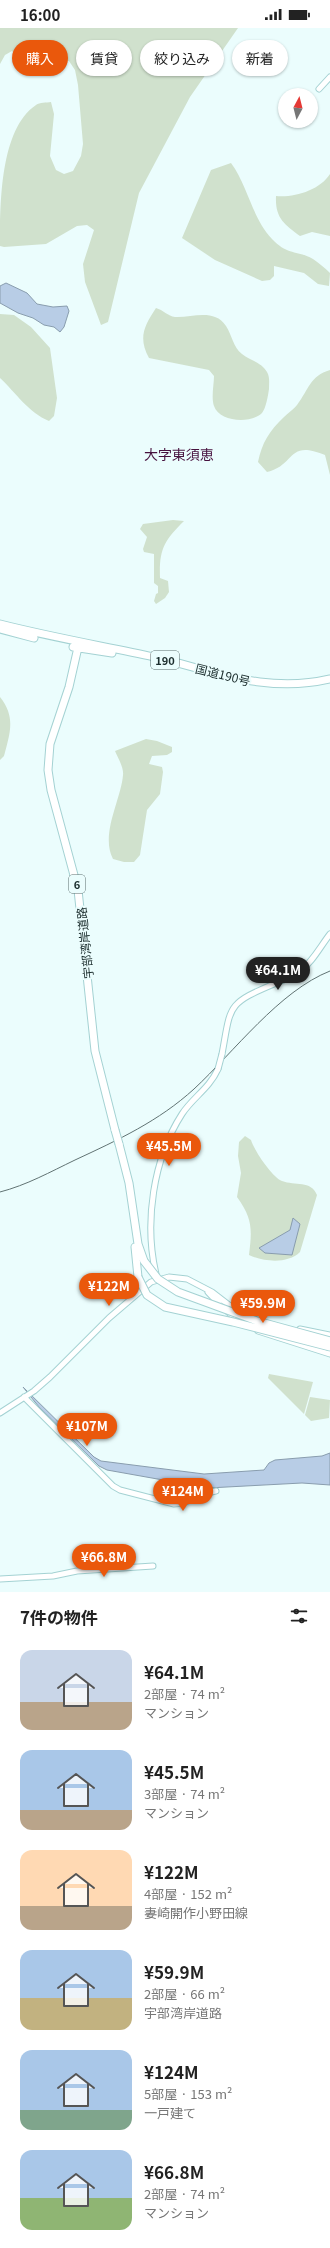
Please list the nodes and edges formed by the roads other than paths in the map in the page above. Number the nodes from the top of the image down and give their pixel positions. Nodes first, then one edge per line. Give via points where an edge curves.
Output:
1 (330, 77) edge
2 (319, 89) dead end
3 (0, 624) edge
4 (0, 629) edge
5 (78, 645) junction
6 (330, 679) edge
7 (330, 684) edge
8 (330, 934) edge
9 (135, 1222) junction
10 (157, 1279) junction
11 (202, 1286) junction
12 (330, 1335) edge
13 (330, 1340) edge
14 (330, 1348) edge
15 (330, 1354) edge
16 (25, 1397) junction
17 (0, 1413) edge
18 (216, 1491) dead end
19 (153, 1566) dead end
20 (0, 1579) edge

1 - 2 street
3 - 5 highway, 国道190号 / 190
4 - 5 highway, 国道190号 / 190
5 - 6 highway, 国道190号 / 190 via 148,656 264,684 303,684
5 - 7 highway, 国道190号 / 190 via 258,687 296,689
5 - 9 highway, 宇部湾岸道路 / 6, bridge via 69,686 50,744 48,770 78,890 95,1051 129,1183
8 - 10 street, bridge via 303,969 294,976 247,995 230,1014 218,1069 209,1085 181,1115 162,1158 151,1214
9 - 13 highway, 宇部湾岸道路 / 6, bridge via 138,1247 144,1261 158,1279 178,1292 258,1321
9 - 14 highway, 宇部湾岸道路 / 6, bridge via 138,1277 147,1295 166,1307
10 - 11 street via 183,1278
10 - 16 street via 139,1291
11 - 12 street via 246,1315
11 - 15 street via 231,1315 253,1329
16 - 17 street
16 - 18 street via 102,1476 120,1490 174,1504
19 - 20 street

